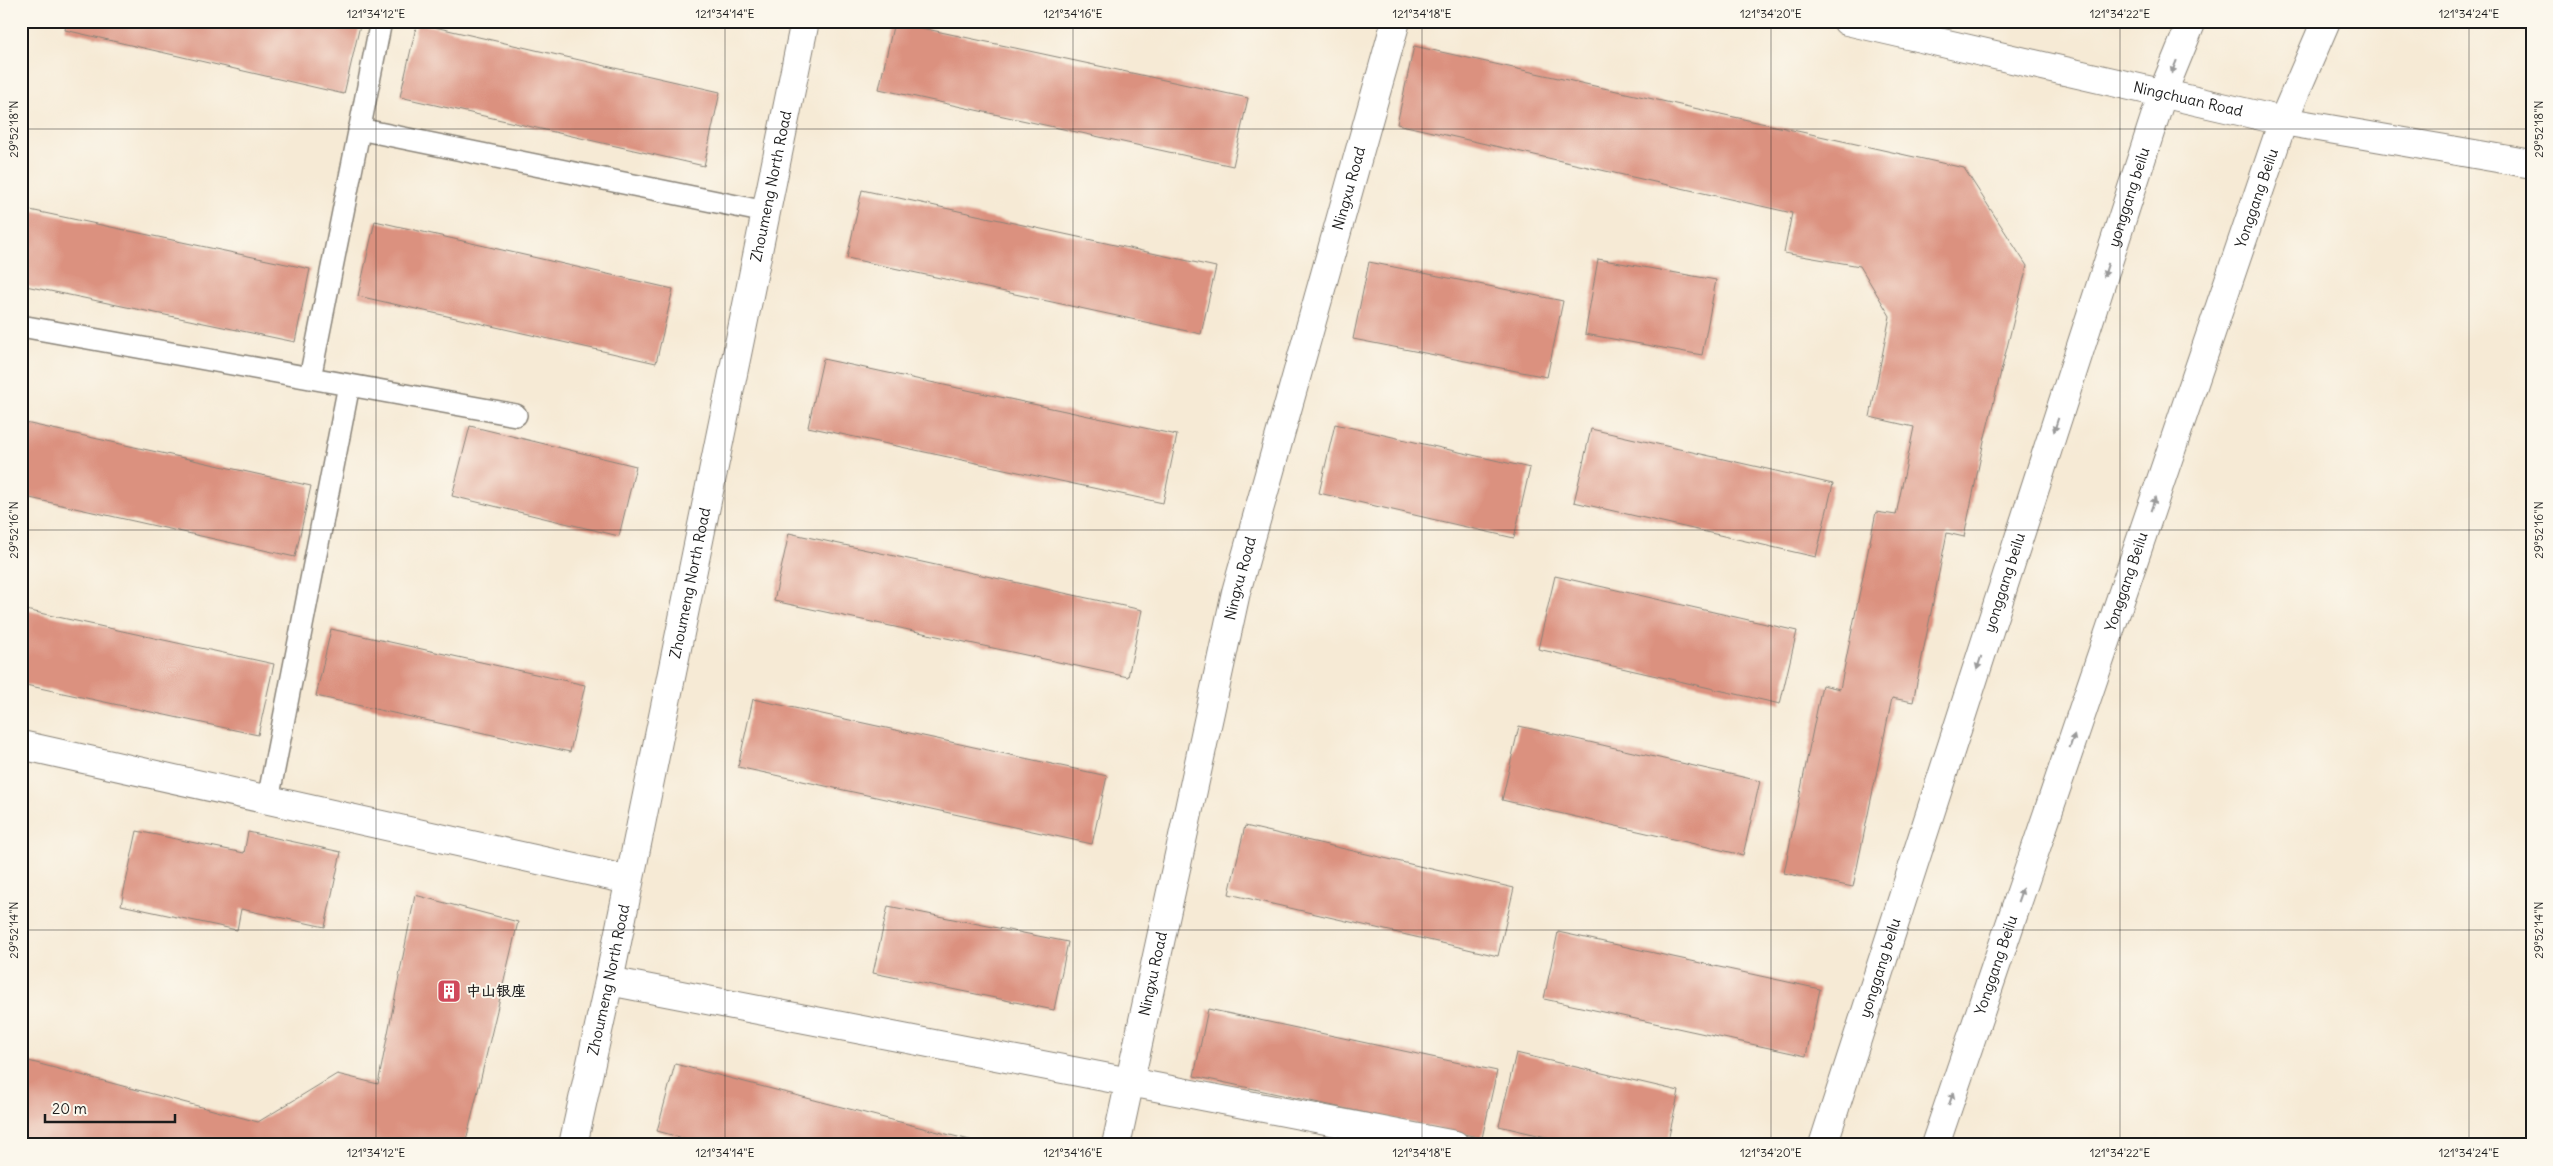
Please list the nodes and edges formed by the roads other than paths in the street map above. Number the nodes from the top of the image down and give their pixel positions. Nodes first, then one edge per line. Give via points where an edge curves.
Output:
1 (381, 21) edge
2 (805, 21) edge
3 (1396, 21) edge
4 (1847, 21) edge
5 (2192, 21) edge
6 (2326, 21) edge
7 (2164, 92) junction
8 (2283, 121) junction
9 (359, 129) junction
10 (2532, 164) edge
11 (766, 212) junction
12 (21, 326) edge
13 (310, 378) junction
14 (349, 385) junction
15 (516, 415) dead end
16 (21, 745) edge
17 (268, 800) junction
18 (630, 880) junction
19 (609, 981) junction
20 (1129, 1082) junction
21 (573, 1145) edge
22 (1116, 1145) edge
23 (1455, 1145) edge
24 (1823, 1145) edge
25 (1935, 1145) edge

1 - 9 lane
2 - 11 street, Zhoumeng North Road
3 - 20 street, Ningxu Road via 1236,592
4 - 7 street, Ningchuan Road
5 -> 7 street, yonggang beilu
6 - 8 street, Yonggang Beilu
7 - 8 street, Ningchuan Road
7 -> 24 street, yonggang beilu
8 - 10 street, Ningchuan Road
25 -> 8 street, Yonggang Beilu
9 - 11 lane
9 - 13 lane
11 - 18 street, Zhoumeng North Road
12 - 13 lane
13 - 14 lane
14 - 15 lane
14 - 17 lane
16 - 17 street
17 - 18 street
18 - 19 street, Zhoumeng North Road
19 - 20 street
19 - 21 street, Zhoumeng North Road
20 - 22 street, Ningxu Road
20 - 23 street

